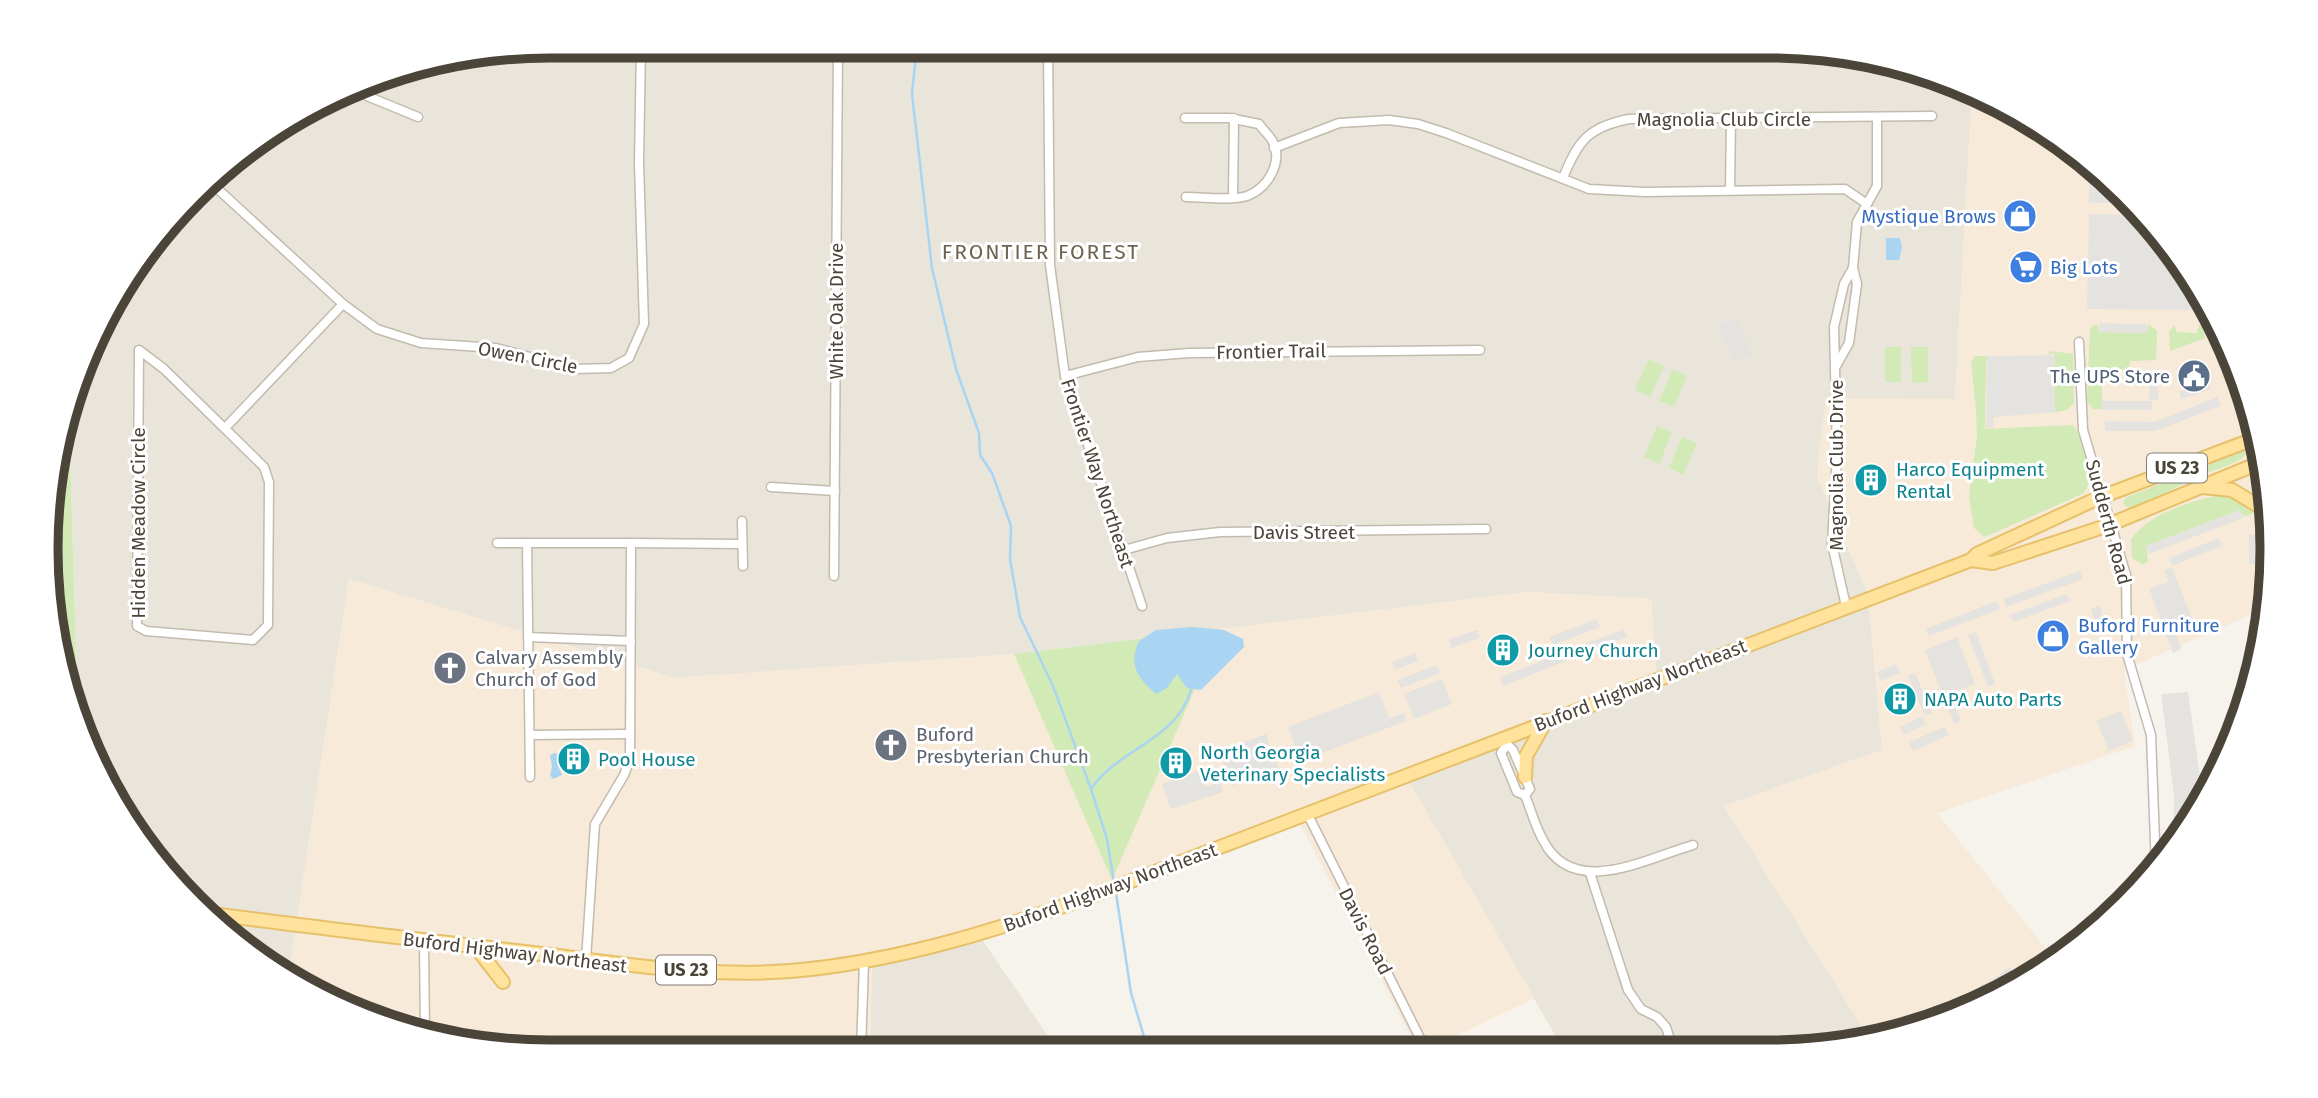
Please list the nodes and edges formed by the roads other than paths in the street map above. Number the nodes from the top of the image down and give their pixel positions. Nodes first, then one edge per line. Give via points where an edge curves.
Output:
1 (641, 58) edge
2 (838, 58) edge
3 (1048, 58) edge
4 (363, 94) edge
5 (1932, 116) dead end
6 (418, 117) dead end
7 (1185, 118) dead end
8 (1234, 118) junction
9 (1877, 118) junction
10 (1731, 119) junction
11 (1275, 148) junction
12 (1563, 178) junction
13 (217, 188) edge
14 (1730, 190) junction
15 (1186, 197) dead end
16 (1233, 197) junction
17 (1867, 204) junction
18 (1853, 268) junction
19 (343, 304) junction
20 (1838, 312) junction
21 (1853, 315) junction
22 (2079, 342) dead end
23 (1480, 351) dead end
24 (1836, 366) junction
25 (1065, 376) junction
26 (225, 428) junction
27 (2248, 441) edge
28 (2253, 465) edge
29 (771, 487) dead end
30 (2198, 487) junction
31 (835, 491) junction
32 (2100, 498) junction
33 (2258, 504) edge
34 (742, 521) dead end
35 (2113, 524) junction
36 (1486, 529) dead end
37 (497, 543) dead end
38 (527, 543) junction
39 (631, 543) junction
40 (741, 544) junction
41 (1124, 550) junction
42 (1971, 560) junction
43 (743, 566) dead end
44 (834, 576) dead end
45 (1142, 606) dead end
46 (1846, 606) junction
47 (528, 637) junction
48 (631, 641) junction
49 (1546, 721) junction
50 (630, 734) junction
51 (530, 735) junction
52 (1505, 742) junction
53 (1525, 776) junction
54 (530, 777) dead end
55 (1525, 795) junction
56 (1307, 813) junction
57 (1693, 845) dead end
58 (2155, 852) edge
59 (1590, 873) junction
60 (222, 915) edge
61 (424, 941) junction
62 (475, 946) junction
63 (586, 960) junction
64 (864, 962) junction
65 (503, 982) dead end
66 (425, 1025) edge
67 (861, 1040) edge
68 (1421, 1040) edge
69 (1670, 1040) edge

1 - 19 street, Owen Circle via 644,324 629,358 611,368 575,369 496,348 421,342 377,329
2 - 31 street, White Oak Drive
3 - 25 street, Frontier Way Northeast via 1050,265
4 - 6 street
5 - 9 street, Magnolia Club Circle
7 - 8 street
8 - 11 street via 1259,124
8 - 16 street
9 - 10 street, Magnolia Club Circle
9 - 17 street, Magnolia Club Drive via 1877,186
10 - 12 street, Magnolia Club Circle via 1629,119 1596,128 1575,148
10 - 14 street
11 - 12 street via 1339,123 1389,120 1418,124
11 - 16 street via 1272,175 1261,189
12 - 14 street via 1589,189
13 - 19 street, Owen Circle
14 - 17 street via 1844,189
15 - 16 street
17 - 18 street, Magnolia Club Drive via 1857,222
18 - 20 street, Magnolia Club Drive
18 - 21 street, Magnolia Club Drive via 1857,284
19 - 26 street
20 - 21 street
20 - 24 street, Magnolia Club Drive
21 - 24 street, Magnolia Club Drive via 1849,342
22 - 32 street, Sudderth Road via 2083,430
23 - 25 street, Frontier Trail via 1189,353 1138,357
24 - 46 street, Magnolia Club Drive via 1832,544
25 - 41 street, Frontier Way Northeast
26 - 26 street, Hidden Meadow Circle via 264,467 269,482 268,625 253,640 146,631 137,626 135,586 139,350
27 - 32 main road, US 23
28 - 30 main road, US 23
29 - 31 street
30 - 33 main road via 2232,490
30 - 35 main road, US 23
31 - 44 street, White Oak Drive
32 - 35 street, Sudderth Road
32 - 42 main road, US 23
34 - 40 street
35 - 42 main road, US 23 via 1993,562
35 - 58 street, Sudderth Road via 2128,585 2127,654 2151,735
36 - 41 street, Davis Street via 1220,532 1167,538
37 - 38 street
38 - 39 street
38 - 47 street
39 - 40 street
39 - 48 street
40 - 43 street
41 - 45 street, Frontier Way Northeast
42 - 46 main road, Buford Highway Northeast / US 23
46 - 49 main road, Buford Highway Northeast / US 23
47 - 48 street
47 - 51 street
48 - 50 street
49 - 52 main road, Buford Highway Northeast / US 23
49 - 53 main road via 1532,743
50 - 51 street
50 - 63 street via 630,760 595,824
51 - 54 street
52 - 53 street
52 - 55 street via 1501,753 1517,792
52 - 56 main road, Buford Highway Northeast / US 23
53 - 55 street via 1530,789
55 - 59 street via 1544,843 1561,861
56 - 64 main road, Buford Highway Northeast / US 23 via 1001,928
56 - 68 street, Davis Road
57 - 59 street via 1598,875
59 - 69 street via 1628,990 1641,1009 1666,1027
60 - 61 main road, Buford Highway Northeast / US 23
61 - 62 main road, Buford Highway Northeast / US 23
61 - 66 street
62 - 63 main road, Buford Highway Northeast / US 23
62 - 65 main road
63 - 64 main road, Buford Highway Northeast / US 23 via 726,973 808,970
64 - 67 street

